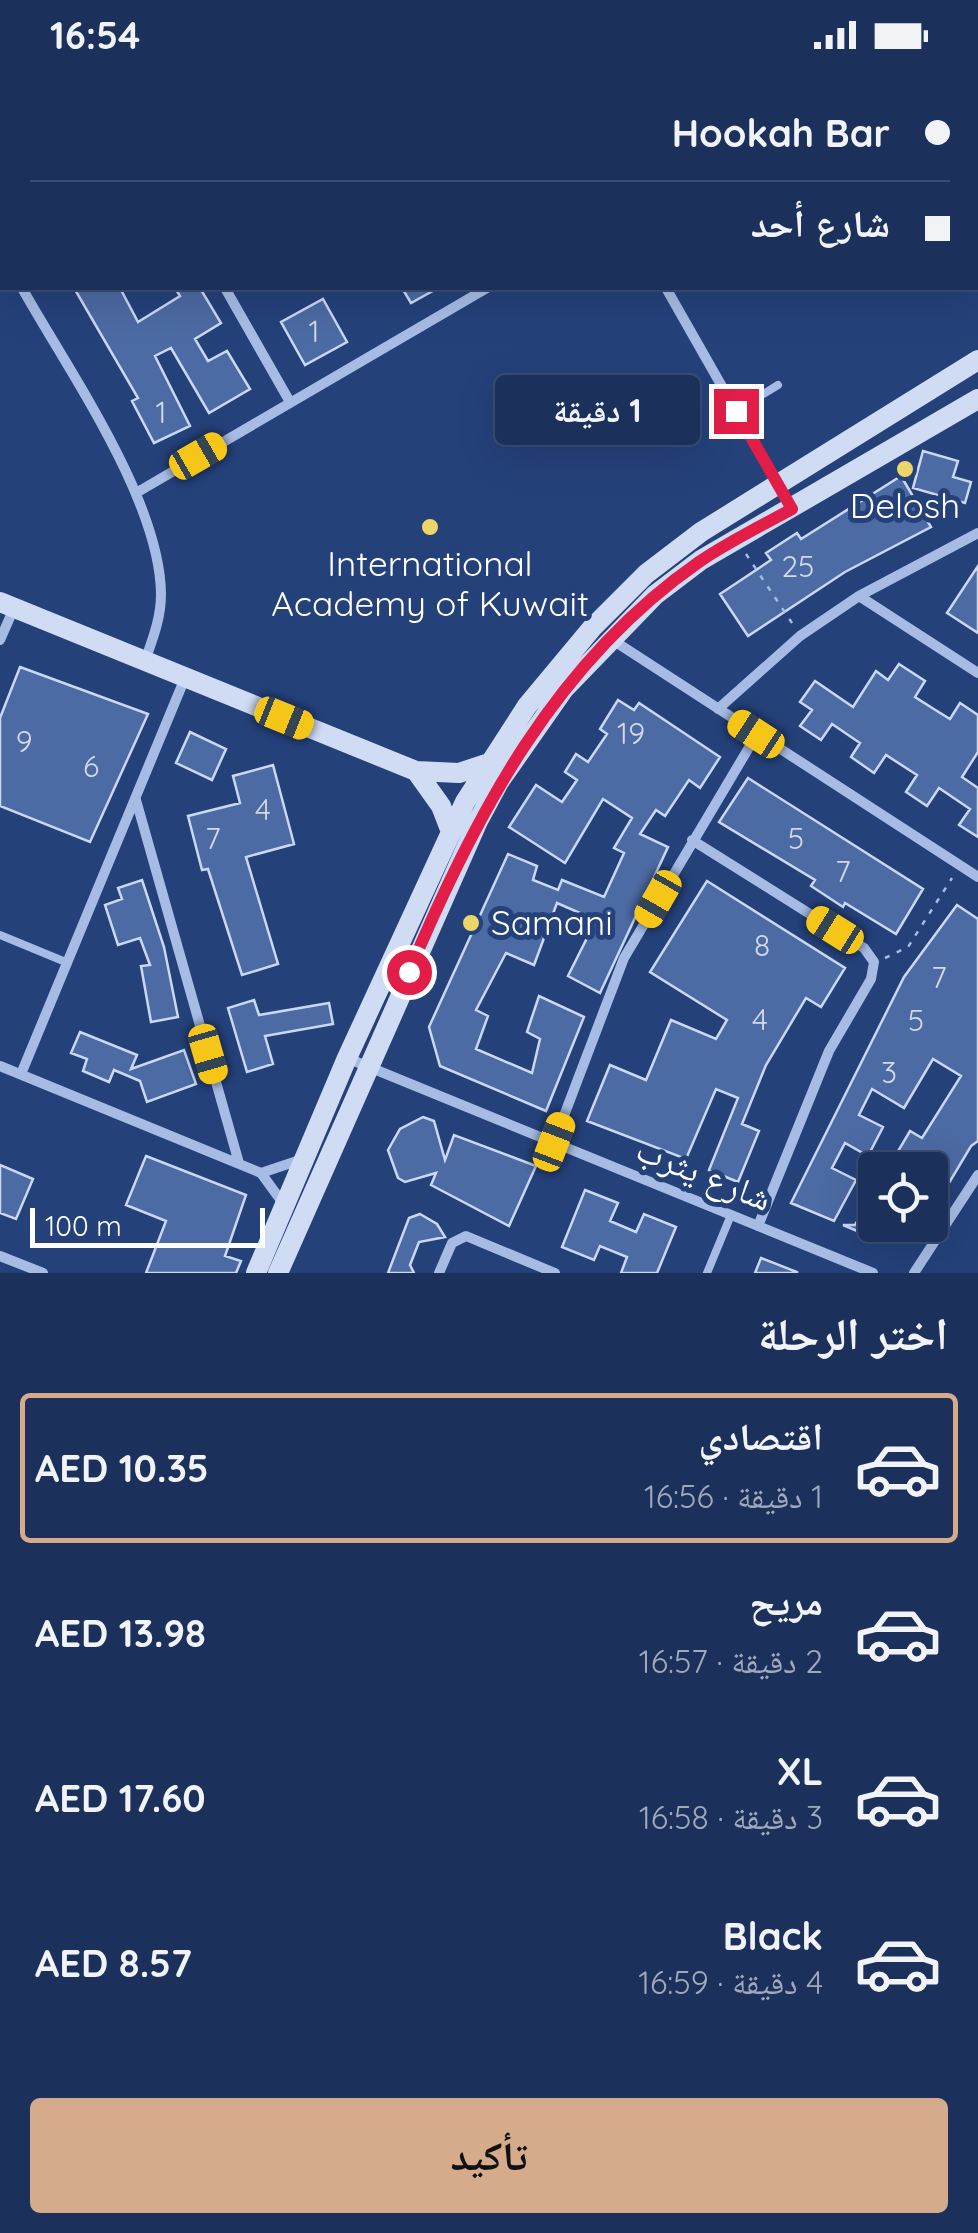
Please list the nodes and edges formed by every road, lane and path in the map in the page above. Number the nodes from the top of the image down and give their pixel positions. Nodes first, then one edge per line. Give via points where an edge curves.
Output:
1 (23, 290) edge
2 (226, 290) edge
3 (483, 290) edge
4 (668, 291) edge
5 (978, 360) edge
6 (778, 386) dead end
7 (978, 399) edge
8 (290, 402) junction
9 (736, 411) junction
10 (777, 484) junction
11 (136, 492) junction
12 (792, 509) junction
13 (978, 533) edge
14 (737, 540) junction
15 (858, 596) junction
16 (7, 605) edge
17 (800, 636) junction
18 (611, 639) junction
19 (0, 640) edge
20 (144, 661) junction
21 (978, 673) edge
22 (185, 677) junction
23 (718, 709) junction
24 (756, 734) junction
25 (486, 764) junction
26 (416, 771) junction
27 (135, 799) junction
28 (451, 832) junction
29 (692, 840) junction
30 (960, 866) junction
31 (978, 878) edge
32 (0, 935) edge
33 (68, 962) junction
34 (874, 962) junction
35 (347, 1058) junction
36 (0, 1066) edge
37 (369, 1067) junction
38 (22, 1074) junction
39 (554, 1142) junction
40 (304, 1158) junction
41 (238, 1163) junction
42 (261, 1172) junction
43 (978, 1175) edge
44 (284, 1206) junction
45 (730, 1215) junction
46 (758, 1226) junction
47 (0, 1256) edge
48 (43, 1273) edge
49 (256, 1273) edge
50 (278, 1273) edge
51 (439, 1273) edge
52 (555, 1273) edge
53 (708, 1273) edge
54 (873, 1273) edge
55 (914, 1273) edge

1 - 11 street
2 - 8 street
3 - 8 street
4 - 9 street
5 - 10 main road
6 - 9 lane
7 - 12 main road
8 - 11 street
9 - 10 street
10 - 12 street
10 - 25 main road via 646,574 592,628
11 - 20 street via 161,590 159,621
12 - 14 main road
13 - 15 street
14 - 17 path
14 - 18 main road via 655,595
15 - 17 street
15 - 21 street
16 - 19 street
16 - 20 main road
17 - 23 street
18 - 23 street
18 - 37 main road via 564,690 498,782
20 - 22 main road
22 - 26 main road
22 - 27 street
23 - 24 street
24 - 29 street
24 - 30 street
25 - 26 main road via 459,773
25 - 28 main road
26 - 28 main road
27 - 33 street
27 - 41 street
28 - 35 main road
29 - 34 street via 864,948
29 - 39 street via 624,958
30 - 31 street
30 - 34 path via 908,947
32 - 33 lane
33 - 38 street
34 - 46 street
35 - 37 street, شارع يثرب
35 - 40 main road
36 - 38 street
37 - 39 street, شارع يثرب
37 - 50 main road
38 - 41 street
39 - 45 street, شارع يثرب
40 - 42 street
40 - 44 main road
41 - 42 street
42 - 44 street
43 - 55 street
44 - 49 main road
45 - 46 street, شارع يثرب
45 - 53 lane
46 - 54 street, شارع يثرب
47 - 48 street
51 - 52 street via 452,1243 466,1236

